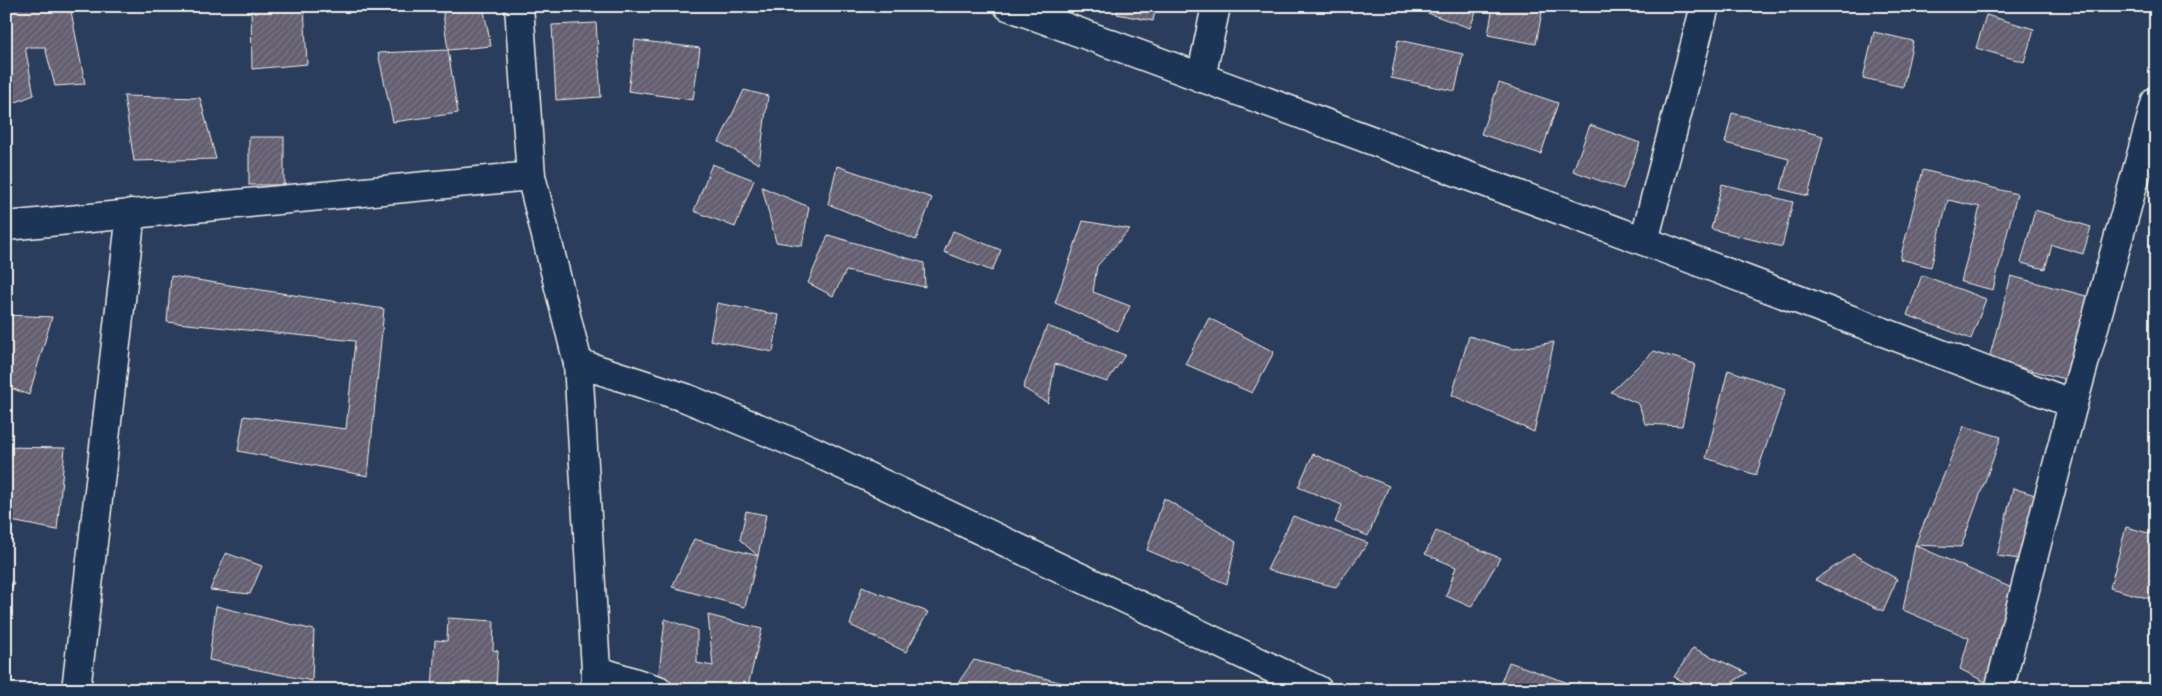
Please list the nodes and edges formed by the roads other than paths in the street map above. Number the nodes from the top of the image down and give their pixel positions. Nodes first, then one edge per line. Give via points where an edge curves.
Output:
1 (519, 6) edge
2 (1008, 6) edge
3 (1216, 6) edge
4 (1705, 6) edge
5 (1201, 78) junction
6 (2156, 101) edge
7 (530, 176) junction
8 (130, 213) junction
9 (6, 226) edge
10 (1644, 241) junction
11 (578, 363) junction
12 (2073, 404) junction
13 (596, 680) edge
14 (76, 690) edge
15 (658, 690) edge
16 (1318, 690) edge
17 (1999, 690) edge

1 - 7 street
2 - 5 street
3 - 5 street
4 - 10 street
5 - 10 street
6 - 12 street
7 - 8 street
7 - 11 street
8 - 9 street
8 - 14 street
10 - 12 street
11 - 13 street
11 - 16 street via 686,398 809,449
12 - 17 street
13 - 15 street

